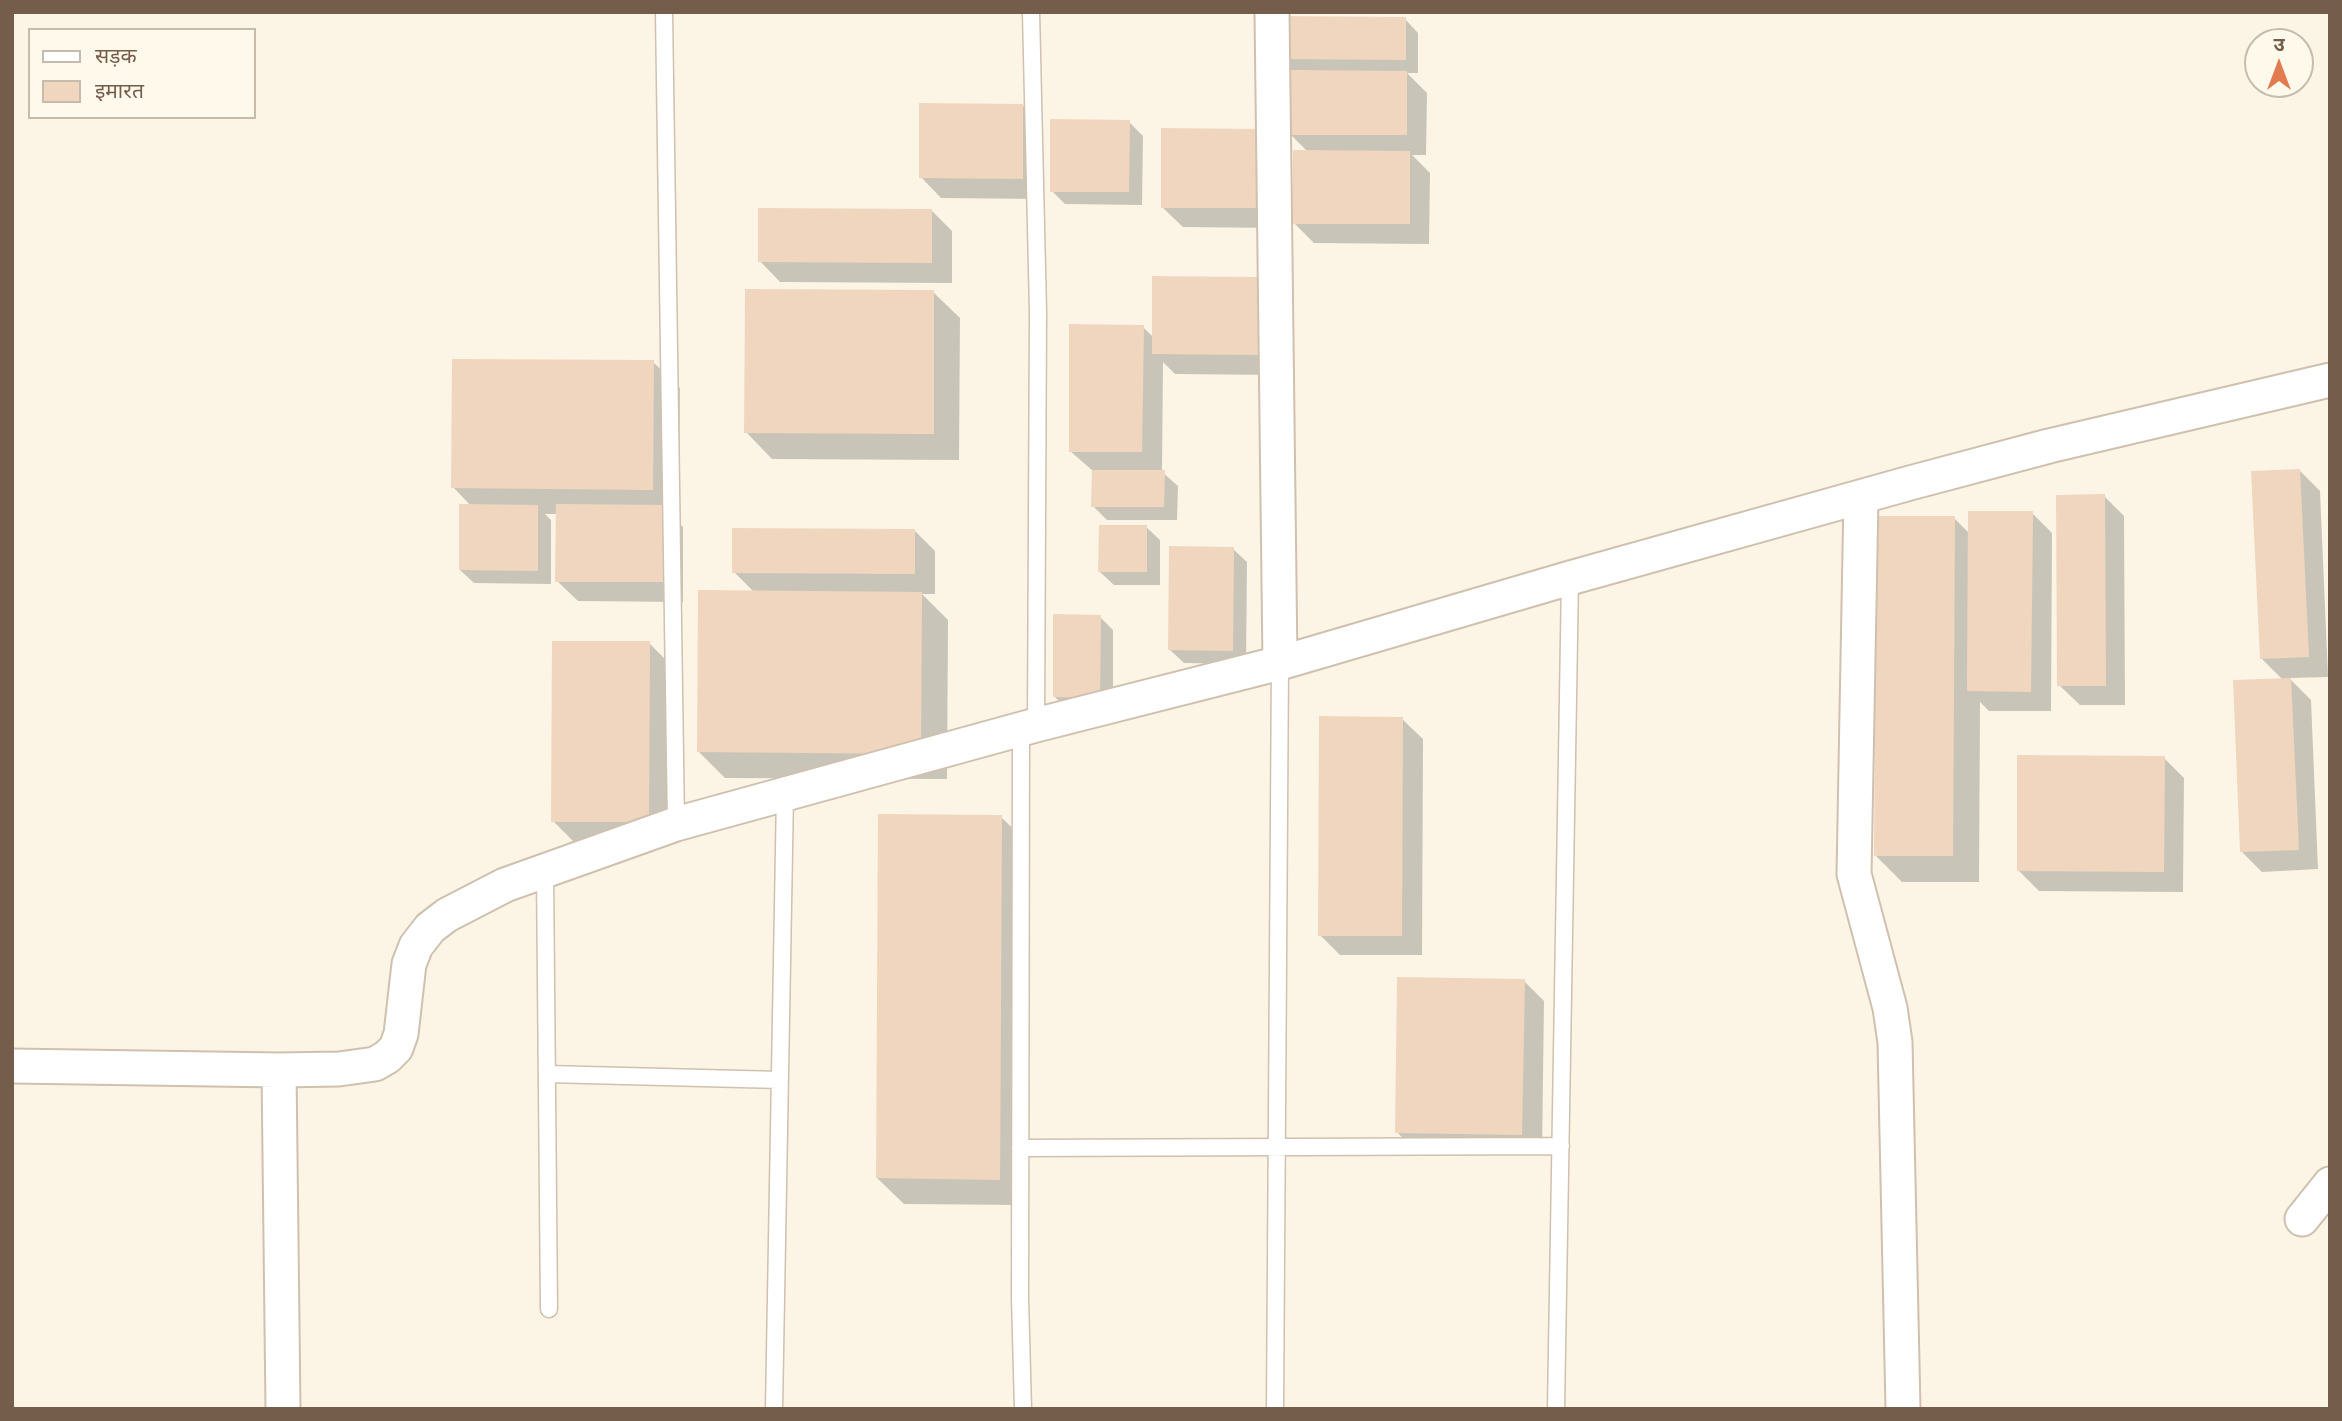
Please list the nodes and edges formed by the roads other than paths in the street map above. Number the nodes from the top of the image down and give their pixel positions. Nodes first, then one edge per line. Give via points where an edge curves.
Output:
1 (664, 12) edge
2 (1031, 12) edge
3 (1272, 12) edge
4 (2330, 380) edge
5 (1861, 497) junction
6 (1570, 578) junction
7 (1280, 663) junction
8 (1029, 727) junction
9 (785, 794) junction
10 (676, 824) junction
11 (545, 872) junction
12 (12, 1066) edge
13 (279, 1070) junction
14 (547, 1074) junction
15 (780, 1080) junction
16 (1561, 1146) junction
17 (1020, 1148) junction
18 (1276, 1148) junction
19 (2330, 1184) edge
20 (2302, 1219) dead end
21 (549, 1309) dead end
22 (283, 1409) edge
23 (774, 1409) edge
24 (1023, 1409) edge
25 (1275, 1409) edge
26 (1556, 1409) edge
27 (1903, 1409) edge

1 - 10 lane
2 - 8 lane via 1038,312
3 - 7 street
4 - 5 street via 2049,446
5 - 6 street
5 - 27 street via 1854,874 1895,1042
6 - 7 street
6 - 16 lane
7 - 8 street
7 - 18 lane
8 - 9 street
8 - 17 lane
9 - 10 street
9 - 15 lane
10 - 11 street
11 - 13 street via 472,901 430,928 408,964 401,1034 387,1057 361,1067
11 - 14 lane
12 - 13 street
13 - 22 street
14 - 15 lane
14 - 21 lane
15 - 23 lane
16 - 18 lane
16 - 26 lane
17 - 18 lane
17 - 24 lane
18 - 25 lane
19 - 20 street

